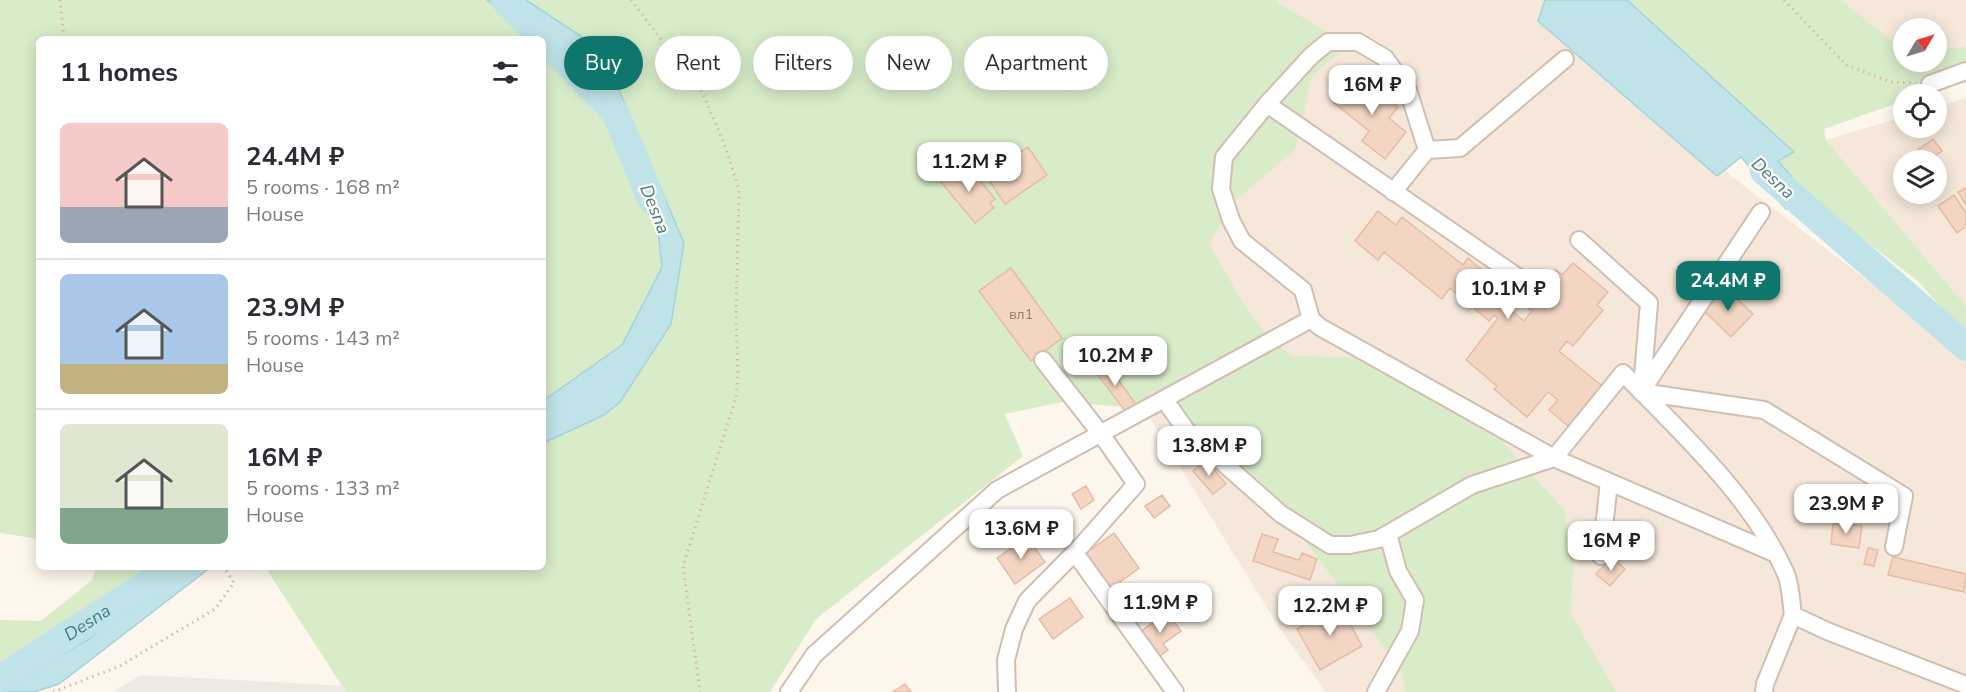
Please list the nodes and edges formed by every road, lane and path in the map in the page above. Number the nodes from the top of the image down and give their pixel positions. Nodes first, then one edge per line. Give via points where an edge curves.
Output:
1 (60, 0) edge
2 (631, 0) edge
3 (1784, 0) edge
4 (64, 36) edge
5 (1565, 59) dead end
6 (1966, 71) edge
7 (1930, 84) joint
8 (1267, 104) junction
9 (1427, 150) junction
10 (1393, 192) junction
11 (1761, 212) dead end
12 (1579, 240) dead end
13 (1525, 282) dead end
14 (1311, 319) junction
15 (1043, 360) dead end
16 (1641, 392) junction
17 (1164, 399) junction
18 (1101, 434) junction
19 (1554, 458) junction
20 (1609, 482) junction
21 (1388, 534) junction
22 (1894, 547) dead end
23 (1075, 553) junction
24 (1774, 553) junction
25 (1601, 556) dead end
26 (226, 570) edge
27 (1793, 615) junction
28 (1966, 685) edge
29 (1377, 690) edge
30 (53, 692) edge
31 (700, 692) edge
32 (789, 692) edge
33 (1007, 692) edge
34 (1175, 692) edge
35 (1764, 692) edge

1 - 4 path
2 - 31 path via 703,94 739,190 736,397 683,566
3 - 7 path via 1846,65 1891,82
5 - 9 street via 1460,147
6 - 7 street
8 - 9 street via 1328,42 1358,42 1385,58 1408,90
8 - 10 street
8 - 14 street via 1224,157 1221,189 1242,241 1303,290
9 - 10 street
10 - 13 street
11 - 16 street
12 - 16 street via 1649,303
14 - 17 street
14 - 19 street
15 - 18 street
16 - 19 street via 1623,373
16 - 22 street via 1764,410 1864,471 1904,496
16 - 24 street via 1750,510
17 - 18 street
17 - 21 street via 1186,430 1281,514 1330,545 1378,540
18 - 23 street via 1136,484
18 - 32 street via 997,490 813,655
19 - 20 street
19 - 21 street via 1473,485
20 - 24 street
20 - 25 street
21 - 29 street via 1398,571 1415,600 1410,631
23 - 33 street via 1027,601 1006,660
23 - 34 street
24 - 27 street via 1787,576
26 - 30 path via 234,583 215,609 120,666
27 - 28 street
27 - 35 street

